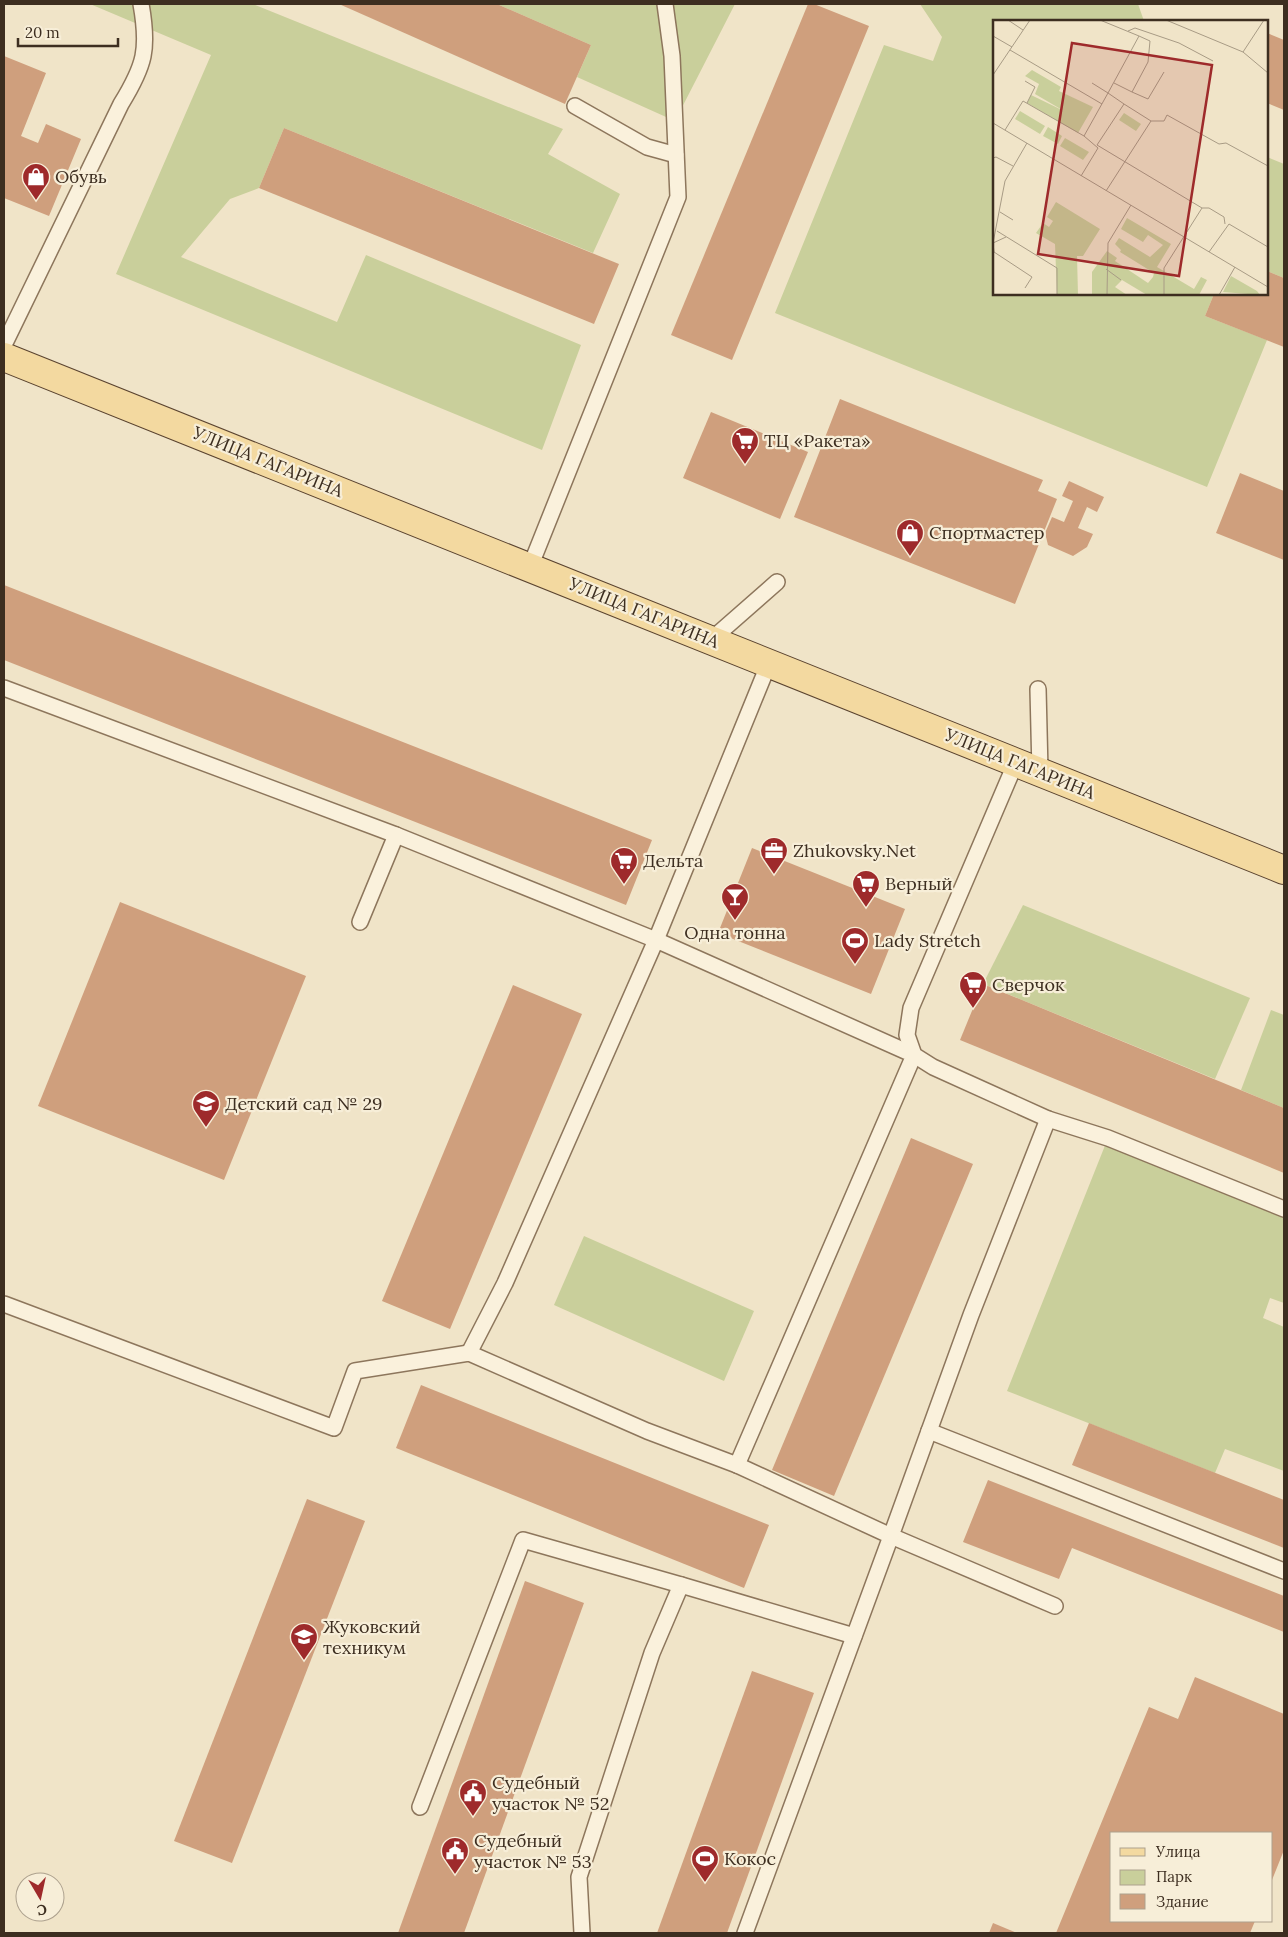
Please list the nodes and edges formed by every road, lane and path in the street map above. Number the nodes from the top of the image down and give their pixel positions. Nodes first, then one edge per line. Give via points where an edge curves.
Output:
1 (141, 4) edge
2 (665, 4) edge
3 (575, 106) dead end
4 (676, 154) junction
5 (4, 345) edge
6 (4, 357) edge
7 (530, 567) junction
8 (777, 582) dead end
9 (711, 640) junction
10 (769, 663) junction
11 (4, 688) edge
12 (1038, 689) dead end
13 (1028, 767) junction
14 (396, 835) junction
15 (1284, 870) edge
16 (360, 922) dead end
17 (656, 940) junction
18 (914, 1055) junction
19 (1048, 1119) junction
20 (1284, 1209) edge
21 (4, 1304) edge
22 (469, 1353) junction
23 (929, 1431) junction
24 (737, 1465) junction
25 (891, 1536) junction
26 (1284, 1571) edge
27 (681, 1585) junction
28 (1055, 1606) dead end
29 (854, 1636) junction
30 (420, 1807) dead end
31 (582, 1933) edge
32 (745, 1933) edge

1 - 5 lane via 146,52 136,80 121,104
2 - 4 lane via 672,56
3 - 4 lane via 647,147
4 - 7 lane via 678,197
6 - 7 main road, УЛИЦА ГАГАРИНА
7 - 9 main road, УЛИЦА ГАГАРИНА
8 - 9 lane
9 - 10 main road, УЛИЦА ГАГАРИНА
10 - 13 main road, УЛИЦА ГАГАРИНА
10 - 17 lane
11 - 14 lane
12 - 13 lane
13 - 15 main road, УЛИЦА ГАГАРИНА
13 - 18 lane via 911,1008 907,1035
14 - 16 lane
14 - 17 lane
17 - 18 lane
17 - 22 lane via 505,1283
18 - 19 lane via 933,1067
18 - 24 lane
19 - 20 lane via 1108,1138
19 - 23 lane
21 - 22 lane via 334,1428 355,1371
22 - 24 lane via 647,1431
23 - 25 lane
23 - 26 lane
24 - 25 lane
25 - 28 lane
25 - 29 lane
27 - 29 lane
27 - 30 lane via 523,1540
27 - 31 lane via 652,1653 579,1876
29 - 32 lane

